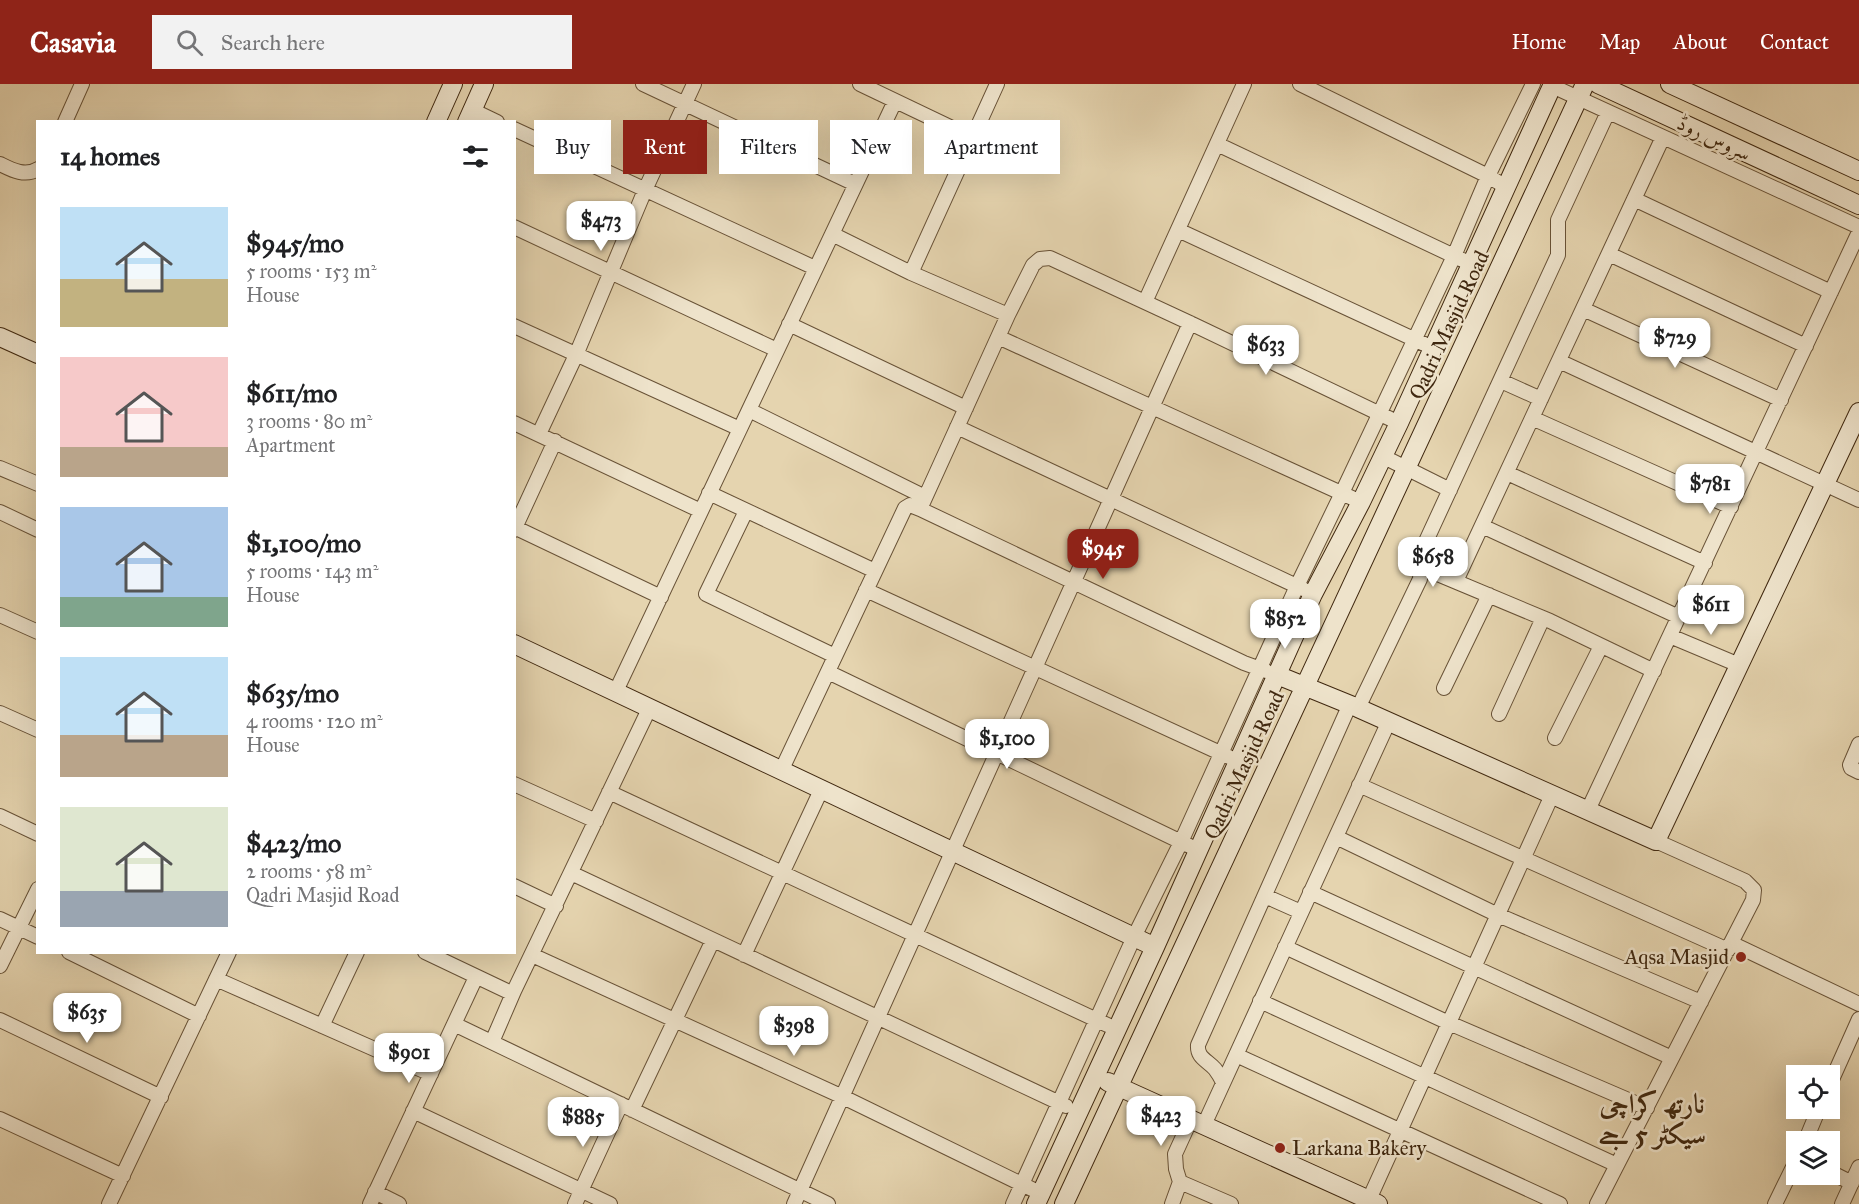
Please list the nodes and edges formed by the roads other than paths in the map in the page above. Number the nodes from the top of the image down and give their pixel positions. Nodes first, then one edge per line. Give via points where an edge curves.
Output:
1 (82, 84) edge
2 (453, 84) edge
3 (484, 84) edge
4 (643, 84) edge
5 (694, 84) edge
6 (860, 84) edge
7 (997, 84) edge
8 (1244, 84) edge
9 (1300, 84) edge
10 (1533, 84) edge
11 (1598, 84) edge
12 (1670, 84) edge
13 (1553, 85) edge
14 (1581, 91) edge
15 (894, 101) junction
16 (685, 103) junction
17 (1608, 112) junction
18 (470, 116) edge
19 (65, 120) edge
20 (437, 120) edge
21 (488, 120) edge
22 (935, 120) edge
23 (981, 120) edge
24 (516, 130) edge
25 (1663, 137) junction
26 (1217, 144) junction
27 (0, 164) edge
28 (36, 170) edge
29 (1859, 171) edge
30 (957, 174) edge
31 (1488, 176) junction
32 (855, 184) junction
33 (1506, 187) junction
34 (645, 190) junction
35 (1634, 199) junction
36 (1859, 205) edge
37 (516, 227) edge
38 (1178, 230) junction
39 (1859, 230) edge
40 (831, 234) junction
41 (1609, 254) junction
42 (1454, 256) junction
43 (1471, 264) junction
44 (815, 268) junction
45 (610, 271) junction
46 (912, 273) junction
47 (1831, 292) junction
48 (1145, 302) junction
49 (1583, 309) junction
50 (1008, 315) junction
51 (1190, 322) junction
52 (789, 324) junction
53 (516, 328) edge
54 (0, 337) edge
55 (998, 337) junction
56 (1413, 339) junction
57 (1806, 346) junction
58 (1433, 348) junction
59 (777, 350) junction
60 (36, 353) edge
61 (576, 355) junction
62 (1559, 361) junction
63 (1500, 381) junction
64 (1541, 399) junction
65 (1781, 400) junction
66 (1152, 407) junction
67 (966, 408) junction
68 (749, 410) junction
69 (1859, 412) edge
70 (1379, 413) junction
71 (1532, 418) junction
72 (1399, 423) junction
73 (516, 424) edge
74 (957, 427) junction
75 (740, 429) junction
76 (539, 434) junction
77 (555, 441) junction
78 (1756, 452) junction
79 (1382, 456) junction
80 (0, 468) edge
81 (1407, 469) junction
82 (1507, 473) junction
83 (36, 483) edge
84 (1825, 483) junction
85 (1450, 490) junction
86 (709, 493) junction
87 (1342, 493) junction
88 (1111, 499) junction
89 (1859, 500) edge
90 (1361, 502) junction
91 (923, 503) junction
92 (1731, 507) junction
93 (701, 511) junction
94 (746, 511) junction
95 (0, 512) edge
96 (516, 526) edge
97 (1482, 526) junction
98 (516, 528) edge
99 (36, 529) edge
100 (1705, 562) junction
101 (1421, 567) junction
102 (875, 571) junction
103 (1456, 581) junction
104 (1074, 583) junction
105 (1297, 586) junction
106 (866, 590) junction
107 (1314, 594) junction
108 (1490, 596) junction
109 (661, 597) junction
110 (0, 615) edge
111 (1679, 617) junction
112 (1543, 618) junction
113 (36, 631) edge
114 (1670, 636) junction
115 (516, 645) edge
116 (1601, 646) junction
117 (835, 656) junction
118 (1739, 665) junction
119 (1036, 668) junction
120 (1259, 669) junction
121 (1654, 671) junction
122 (828, 672) junction
123 (1277, 675) junction
124 (1306, 687) junction
125 (1444, 688) dead end
126 (616, 691) junction
127 (1354, 706) junction
128 (650, 707) junction
129 (0, 713) edge
130 (1499, 714) dead end
131 (1389, 721) junction
132 (36, 729) edge
133 (1555, 738) dead end
134 (1859, 744) edge
135 (997, 753) junction
136 (1221, 753) junction
137 (1239, 761) junction
138 (782, 770) junction
139 (1859, 772) edge
140 (516, 785) edge
141 (1359, 785) junction
142 (822, 788) junction
143 (609, 792) junction
144 (1552, 795) junction
145 (1587, 810) junction
146 (0, 816) edge
147 (596, 821) junction
148 (36, 833) edge
149 (1336, 837) junction
150 (1656, 841) junction
151 (1181, 842) junction
152 (954, 850) junction
153 (1198, 850) junction
154 (1524, 858) junction
155 (571, 873) junction
156 (782, 873) junction
157 (516, 887) edge
158 (1310, 892) junction
159 (36, 894) edge
160 (1265, 896) junction
161 (556, 906) junction
162 (1301, 912) junction
163 (1498, 915) junction
164 (0, 919) edge
165 (19, 928) junction
166 (915, 935) junction
167 (36, 936) edge
168 (1134, 937) junction
169 (713, 940) junction
170 (1729, 946) junction
171 (1155, 947) junction
172 (1285, 947) junction
173 (73, 954) edge
174 (228, 954) edge
175 (356, 954) edge
176 (429, 954) edge
177 (744, 955) junction
178 (532, 956) junction
179 (0, 966) edge
180 (1474, 968) junction
181 (476, 977) junction
182 (216, 980) junction
183 (514, 991) junction
184 (1260, 1001) junction
185 (1701, 1002) junction
186 (1859, 1004) edge
187 (199, 1016) junction
188 (878, 1018) junction
189 (1859, 1019) edge
190 (0, 1020) edge
191 (674, 1020) junction
192 (1096, 1020) junction
193 (1449, 1023) junction
194 (454, 1024) junction
195 (322, 1026) junction
196 (1116, 1029) junction
197 (492, 1042) junction
198 (1236, 1055) junction
199 (1672, 1058) junction
200 (1838, 1065) edge
201 (431, 1074) junction
202 (1425, 1076) junction
203 (1096, 1077) junction
204 (1223, 1082) junction
205 (1119, 1087) junction
206 (161, 1096) junction
207 (843, 1097) junction
208 (1059, 1103) junction
209 (627, 1107) junction
210 (1647, 1108) junction
211 (413, 1111) junction
212 (1079, 1113) junction
213 (0, 1119) edge
214 (1197, 1122) junction
215 (1400, 1131) junction
216 (1617, 1165) junction
217 (1859, 1167) edge
218 (123, 1176) junction
219 (1840, 1177) edge
220 (1180, 1182) junction
221 (1786, 1182) edge
222 (1852, 1183) junction
223 (1022, 1184) junction
224 (581, 1190) junction
225 (801, 1191) junction
226 (373, 1198) edge
227 (1038, 1199) edge
228 (1848, 1202) edge
229 (1371, 1203) edge
230 (109, 1204) edge
231 (399, 1204) edge
232 (575, 1204) edge
233 (610, 1204) edge
234 (794, 1204) edge
235 (828, 1204) edge
236 (1013, 1204) edge
237 (1064, 1204) edge
238 (1172, 1204) edge
239 (1231, 1204) edge
240 (1560, 1204) edge
241 (1597, 1204) edge
242 (1775, 1204) edge

1 - 19 street
2 - 20 street
3 - 18 street
4 - 16 street
5 - 16 street
6 - 15 street
7 - 23 street
8 - 26 street
9 - 31 street
10 - 31 street
11 - 36 street
12 - 29 street
13 - 14 street, سروس روڈ
13 - 33 street, Qadri Masjid Road
14 - 17 street, سروس روڈ
14 - 81 street, Qadri Masjid Road
15 - 22 street
15 - 32 street
16 - 32 street
16 - 34 street
17 - 25 street, سروس روڈ
17 - 63 street via 1557,220 1558,255
18 - 21 street
24 - 34 street
25 - 35 street
25 - 39 street, سروس روڈ
26 - 38 street
26 - 42 street
27 - 28 street via 18,172
30 - 46 street
31 - 33 street
31 - 42 street
32 - 40 street
33 - 43 street, Qadri Masjid Road
34 - 44 street
34 - 45 street
35 - 41 street
35 - 47 street
37 - 45 street
38 - 48 street
38 - 56 street
39 - 47 street
40 - 44 street
40 - 46 street
41 - 49 street
41 - 57 street
42 - 43 street
42 - 56 street
43 - 58 street, Qadri Masjid Road
44 - 52 street
45 - 59 street
45 - 61 street
46 - 50 street
47 - 57 street
48 - 50 street via 1050,258 1033,265
48 - 51 street
49 - 62 street
49 - 65 street
50 - 55 street
51 - 66 street
51 - 70 street
52 - 59 street
52 - 67 street
53 - 61 street
54 - 60 street
55 - 66 street
55 - 67 street
56 - 58 street
56 - 70 street
57 - 65 street
58 - 72 street, Qadri Masjid Road
59 - 68 street
61 - 75 street
61 - 76 street
62 - 64 street
62 - 78 street
63 - 64 street
63 - 85 street
64 - 71 street
65 - 78 street
66 - 87 street
66 - 88 street
67 - 74 street
68 - 75 street
68 - 91 street
69 - 84 street
70 - 72 street
70 - 87 street
71 - 82 street
71 - 92 street
72 - 79 street, Qadri Masjid Road
73 - 76 street
74 - 88 street
74 - 91 street
75 - 86 street
76 - 77 street
77 - 93 street
77 - 96 street
78 - 84 street
78 - 92 street
79 - 81 street
79 - 90 street, Qadri Masjid Road
80 - 83 street
81 - 85 street
81 - 124 street, Qadri Masjid Road
82 - 97 street
82 - 100 street
84 - 89 street
84 - 118 street
85 - 101 street via 1422,550
86 - 93 street
86 - 94 street
87 - 90 street
87 - 105 street
88 - 104 street
88 - 105 street
90 - 107 street, Qadri Masjid Road
91 - 102 street via 905,508
91 - 104 street
92 - 100 street
93 - 109 street
94 - 102 street
94 - 117 street via 706,594
95 - 99 street
97 - 103 street
97 - 111 street
98 - 109 street
100 - 111 street
101 - 103 street
101 - 127 street via 1420,579
102 - 106 street
103 - 108 street
104 - 119 street
104 - 120 street
105 - 107 street
105 - 120 street
106 - 117 street
106 - 119 street
107 - 123 street, Qadri Masjid Road
108 - 112 street
108 - 125 street
109 - 126 street
110 - 113 street
111 - 114 street
112 - 116 street
112 - 130 street
114 - 118 street
114 - 121 street
115 - 126 street
116 - 121 street
116 - 133 street
117 - 122 street
118 - 150 street
119 - 135 street
119 - 136 street
120 - 123 street
120 - 136 street
121 - 145 street
122 - 135 street
122 - 138 street
123 - 124 street
123 - 137 street, Qadri Masjid Road
124 - 127 street
124 - 205 street, Qadri Masjid Road
126 - 128 street
127 - 131 street
127 - 160 street
128 - 138 street
128 - 143 street
129 - 132 street
131 - 141 street
131 - 144 street
134 - 139 street via 1850,765
135 - 151 street
135 - 152 street
136 - 137 street
136 - 151 street
137 - 153 street, Qadri Masjid Road
138 - 142 street
140 - 147 street
141 - 149 street
141 - 154 street
142 - 152 street
142 - 156 street
143 - 147 street
143 - 156 street
144 - 145 street
144 - 154 street
145 - 150 street
146 - 148 street
147 - 155 street
149 - 158 street
149 - 163 street
150 - 170 street via 1745,880 1754,890 1754,900
151 - 153 street
151 - 168 street
152 - 166 street
152 - 168 street
153 - 171 street, Qadri Masjid Road
154 - 163 street
154 - 170 street
155 - 161 street
155 - 169 street
156 - 166 street
156 - 177 street
157 - 161 street
158 - 162 street
158 - 180 street
159 - 165 street
160 - 162 street
160 - 204 street via 1198,1045 1202,1058
161 - 178 street
162 - 172 street
163 - 180 street
163 - 185 street
164 - 165 street
165 - 167 street
165 - 179 street
166 - 188 street
166 - 192 street
168 - 171 street
168 - 192 street
169 - 177 street
169 - 191 street
170 - 185 street
170 - 186 street
171 - 196 street, Qadri Masjid Road
172 - 184 street
172 - 193 street
173 - 187 street
174 - 182 street
175 - 195 street
176 - 181 street
177 - 188 street
178 - 183 street
178 - 191 street
180 - 193 street
180 - 199 street
181 - 183 street
181 - 194 street
182 - 187 street
182 - 195 street
183 - 197 street
184 - 198 street
184 - 202 street
185 - 199 street
187 - 206 street
188 - 207 street
188 - 208 street
189 - 200 street
190 - 206 street
191 - 207 street
191 - 209 street
192 - 196 street
192 - 208 street
193 - 202 street
193 - 210 street
194 - 197 street
194 - 201 street
195 - 201 street
196 - 203 street, Qadri Masjid Road
197 - 209 street
198 - 204 street
198 - 215 street
199 - 210 street
201 - 211 street
202 - 215 street
202 - 216 street
203 - 205 street
203 - 212 street, Qadri Masjid Road
204 - 214 street
205 - 214 street
205 - 237 street, Qadri Masjid Road
206 - 218 street
207 - 223 street
207 - 225 street
208 - 212 street
208 - 223 street
209 - 224 street
209 - 225 street
210 - 216 street
211 - 224 street
211 - 226 street
212 - 227 street, Qadri Masjid Road
213 - 218 street
214 - 220 street via 1175,1154
214 - 229 street
215 - 229 street
215 - 240 street
216 - 241 street
217 - 222 street
218 - 230 street
219 - 222 street
220 - 238 street
220 - 239 street
221 - 242 street
222 - 228 street
223 - 227 street
223 - 236 street
224 - 232 street
224 - 233 street
225 - 234 street
225 - 235 street
226 - 231 street

